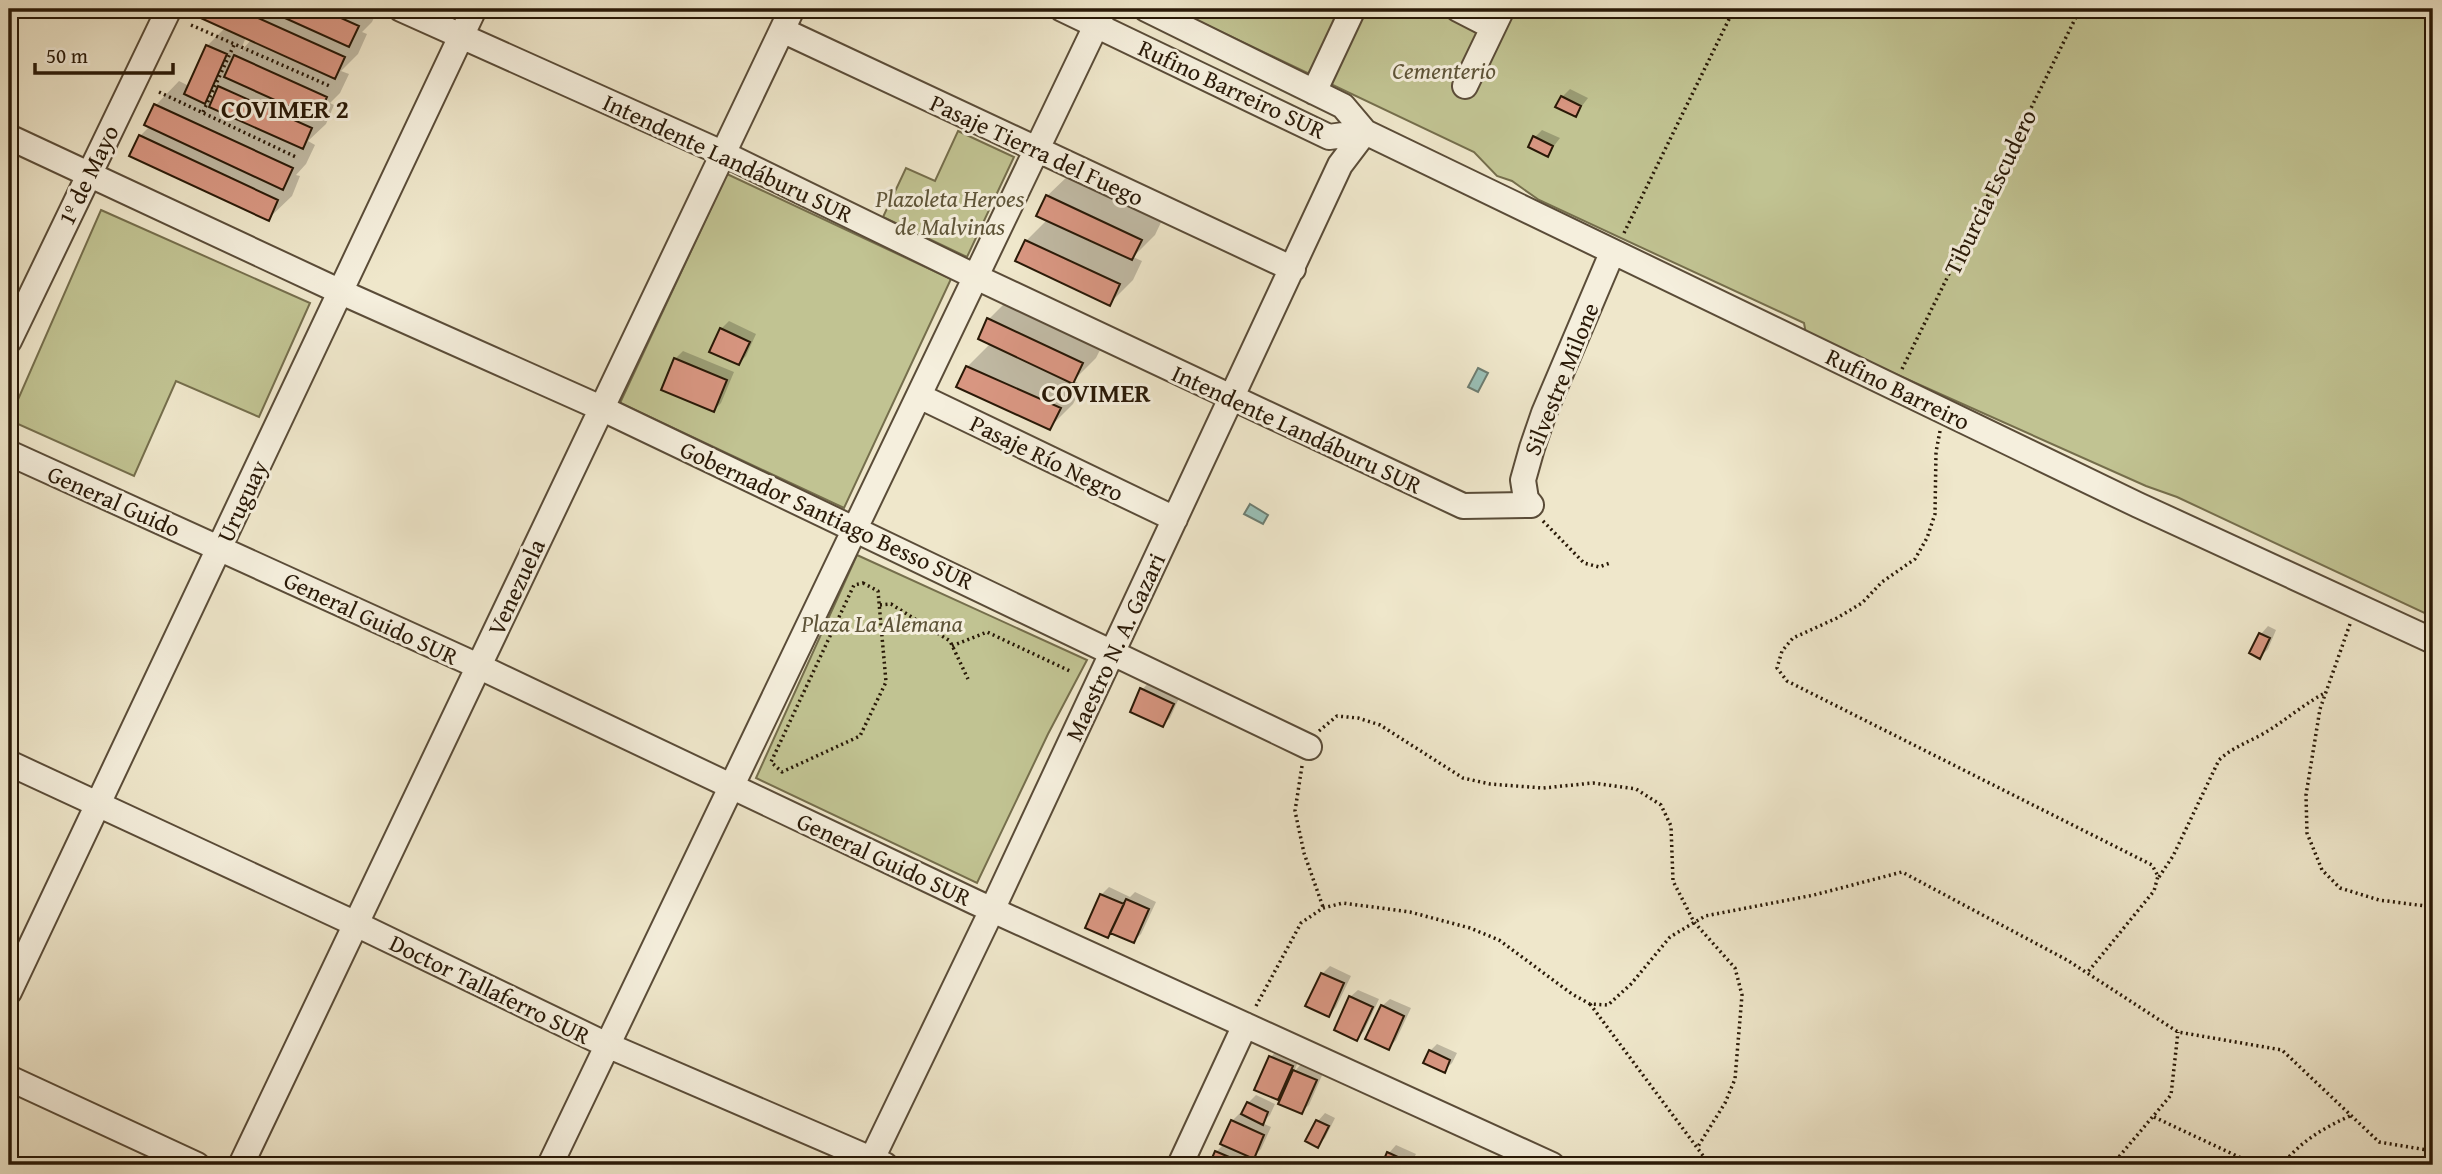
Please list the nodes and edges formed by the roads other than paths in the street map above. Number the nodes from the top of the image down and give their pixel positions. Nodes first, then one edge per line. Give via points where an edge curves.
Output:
1 (169, 9) edge
2 (401, 9) edge
3 (474, 9) edge
4 (1062, 9) edge
5 (1146, 9) edge
6 (1353, 9) edge
7 (1458, 9) edge
8 (1100, 17) edge
9 (1498, 18) edge
10 (787, 19) edge
11 (461, 36) junction
12 (1465, 86) dead end
13 (1314, 92) junction
14 (1365, 132) junction
15 (9, 137) edge
16 (1036, 150) junction
17 (722, 153) junction
18 (88, 174) junction
19 (1617, 246) junction
20 (1293, 269) junction
21 (975, 277) junction
22 (341, 292) junction
23 (9, 341) edge
24 (919, 396) junction
25 (1232, 399) junction
26 (601, 408) junction
27 (9, 453) edge
28 (1531, 505) joint
29 (1175, 519) junction
30 (855, 528) junction
31 (219, 548) junction
32 (2433, 641) edge
33 (1113, 652) junction
34 (478, 666) junction
35 (1309, 747) road end
36 (9, 763) edge
37 (731, 788) junction
38 (98, 804) junction
39 (992, 909) junction
40 (356, 924) junction
41 (9, 992) edge
42 (1245, 1025) junction
43 (607, 1045) junction
44 (9, 1077) edge
45 (1499, 1154) edge
46 (876, 1163) edge
47 (197, 1165) edge
48 (241, 1165) edge
49 (550, 1165) edge
50 (1180, 1165) edge
51 (1552, 1165) edge

1 - 18 street, 1º de Mayo
2 - 11 street, Intendente Landáburu SUR
3 - 11 street, Uruguay
4 - 8 street, Rufino Barreiro SUR
5 - 13 street, Rufino Barreiro SUR
6 - 13 street
7 - 9 street
8 - 14 street, Rufino Barreiro SUR via 1329,137
8 - 16 street
9 - 12 street
10 - 16 street, Pasaje Tierra del Fuego
10 - 17 street, Venezuela
11 - 17 street, Intendente Landáburu SUR
11 - 22 street, Uruguay
13 - 14 street, Rufino Barreiro SUR via 1343,106
14 - 19 street, Rufino Barreiro
14 - 20 street, Maestro N. A. Gazari via 1340,165
15 - 18 street, Gobernador Santiago Besso SUR
16 - 20 street, Pasaje Tierra del Fuego
16 - 21 street
17 - 21 street, Intendente Landáburu SUR
17 - 26 street, Venezuela
18 - 22 street, Gobernador Santiago Besso SUR
18 - 23 street, 1º de Mayo
19 - 28 street, Silvestre Milone via 1532,448 1523,480
19 - 32 street, Rufino Barreiro via 1947,413
20 - 25 street, Maestro N. A. Gazari
21 - 24 street
21 - 25 street, Intendente Landáburu SUR
22 - 26 street, Gobernador Santiago Besso SUR
22 - 31 street, Uruguay
24 - 29 street, Pasaje Río Negro
24 - 30 street
25 - 28 street, Intendente Landáburu SUR via 1463,506
25 - 29 street, Maestro N. A. Gazari
26 - 30 street, Gobernador Santiago Besso SUR
26 - 34 street, Venezuela
27 - 31 street, General Guido
29 - 33 street, Maestro N. A. Gazari
30 - 33 street, Gobernador Santiago Besso SUR
30 - 37 street
31 - 34 street, General Guido SUR
31 - 38 street, Uruguay
33 - 35 street, Gobernador Santiago Besso SUR
33 - 39 street, Maestro N. A. Gazari
34 - 37 street, General Guido SUR
34 - 40 street, Venezuela
36 - 38 street, Doctor Tallaferro SUR
37 - 39 street, General Guido SUR
37 - 43 street
38 - 40 street, Doctor Tallaferro SUR
38 - 41 street, Uruguay
39 - 42 street, General Guido SUR
39 - 46 street, Maestro N. A. Gazari
40 - 43 street, Doctor Tallaferro SUR
40 - 48 street, Venezuela
42 - 45 street, General Guido SUR
42 - 50 street
43 - 46 street, Doctor Tallaferro SUR
43 - 49 street
44 - 47 street
45 - 51 street, General Guido SUR

